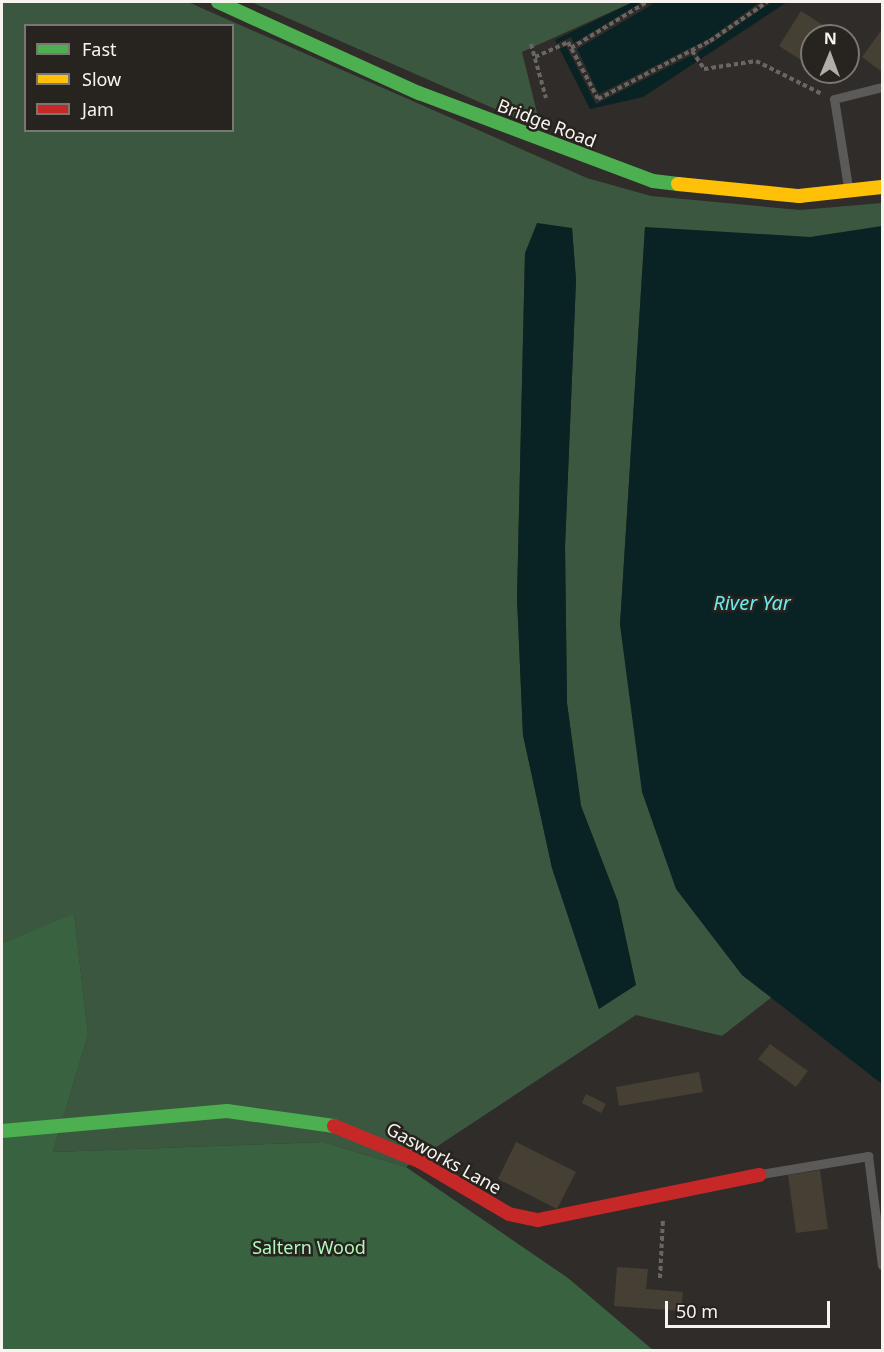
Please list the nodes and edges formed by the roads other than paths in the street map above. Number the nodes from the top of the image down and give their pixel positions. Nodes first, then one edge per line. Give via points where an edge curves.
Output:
1 (218, 2) edge
2 (882, 87) edge
3 (882, 187) edge
4 (849, 192) junction
5 (2, 1131) edge
6 (759, 1175) joint
7 (882, 1265) edge

1 - 4 street, Bridge Road via 419,93 653,181 799,196
2 - 4 lane via 834,99
3 - 4 street, Bridge Road
5 - 6 street, Gasworks Lane via 227,1112 327,1123 401,1152 508,1214 538,1220
6 - 7 lane via 868,1156

